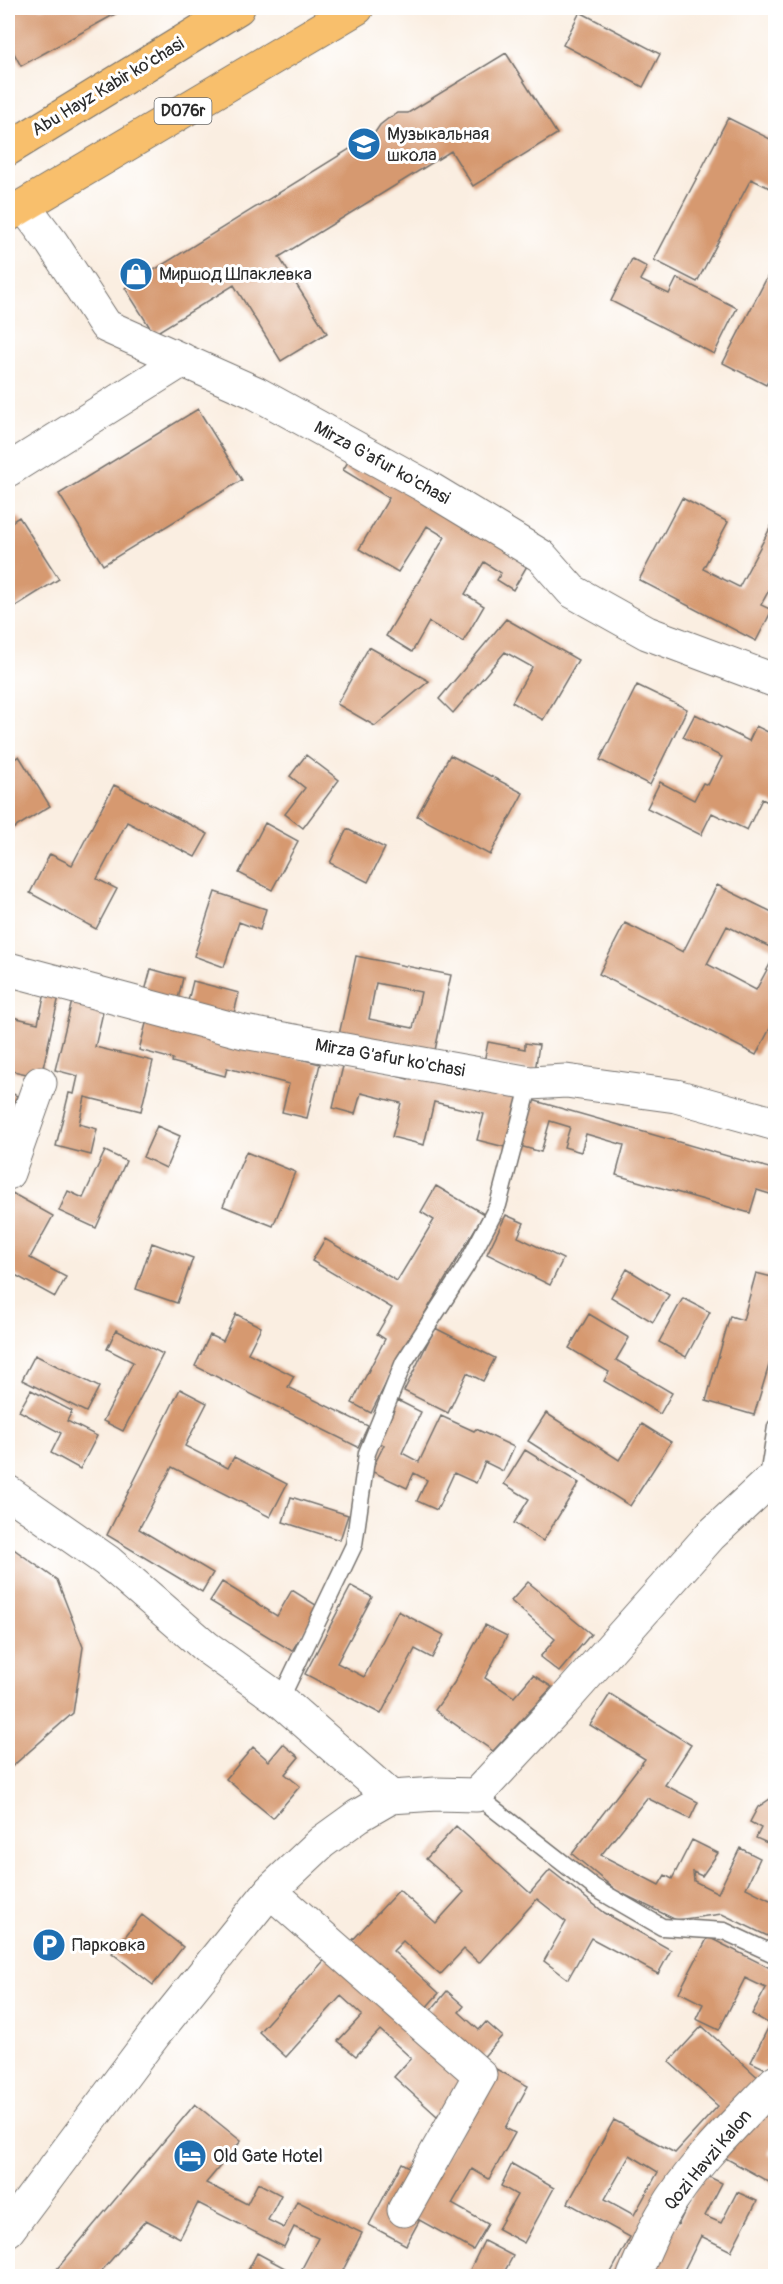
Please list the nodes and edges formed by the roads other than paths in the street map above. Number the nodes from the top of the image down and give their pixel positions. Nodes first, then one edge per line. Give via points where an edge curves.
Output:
1 (238, 8) edge
2 (357, 8) edge
3 (8, 148) edge
4 (16, 210) edge
5 (183, 360) junction
6 (8, 470) edge
7 (776, 681) edge
8 (8, 969) edge
9 (40, 1083) dead end
10 (530, 1083) junction
11 (776, 1124) edge
12 (8, 1173) edge
13 (776, 1427) edge
14 (771, 1481) edge
15 (8, 1492) edge
16 (280, 1700) junction
17 (476, 1795) junction
18 (391, 1797) junction
19 (270, 1891) junction
20 (776, 1955) edge
21 (776, 2081) edge
22 (404, 2210) dead end
23 (8, 2230) edge
24 (634, 2277) edge

1 - 3 main road, Abu Hayz Kabir ko'chasi
2 - 4 main road, D076r
4 - 5 street, Mirza G'afur ko'chasi via 52,243 106,326
5 - 6 street
5 - 7 street, Mirza G'afur ko'chasi via 256,393 427,487 541,556 572,591 638,627
8 - 10 street, Mirza G'afur ko'chasi via 244,1032
9 - 12 street
10 - 11 street, Mirza G'afur ko'chasi via 566,1081 676,1096
10 - 16 lane via 498,1205 466,1266 404,1362 366,1454 354,1545
13 - 14 lane
14 - 17 street via 710,1536
15 - 16 street via 107,1561 206,1647
16 - 18 street
17 - 18 street
17 - 20 lane via 595,1888 662,1927 724,1930
18 - 19 street via 322,1842
19 - 22 street via 480,2075
19 - 23 street via 154,2035
21 - 24 street, Qozi Havzi Kalon via 680,2188 653,2232

